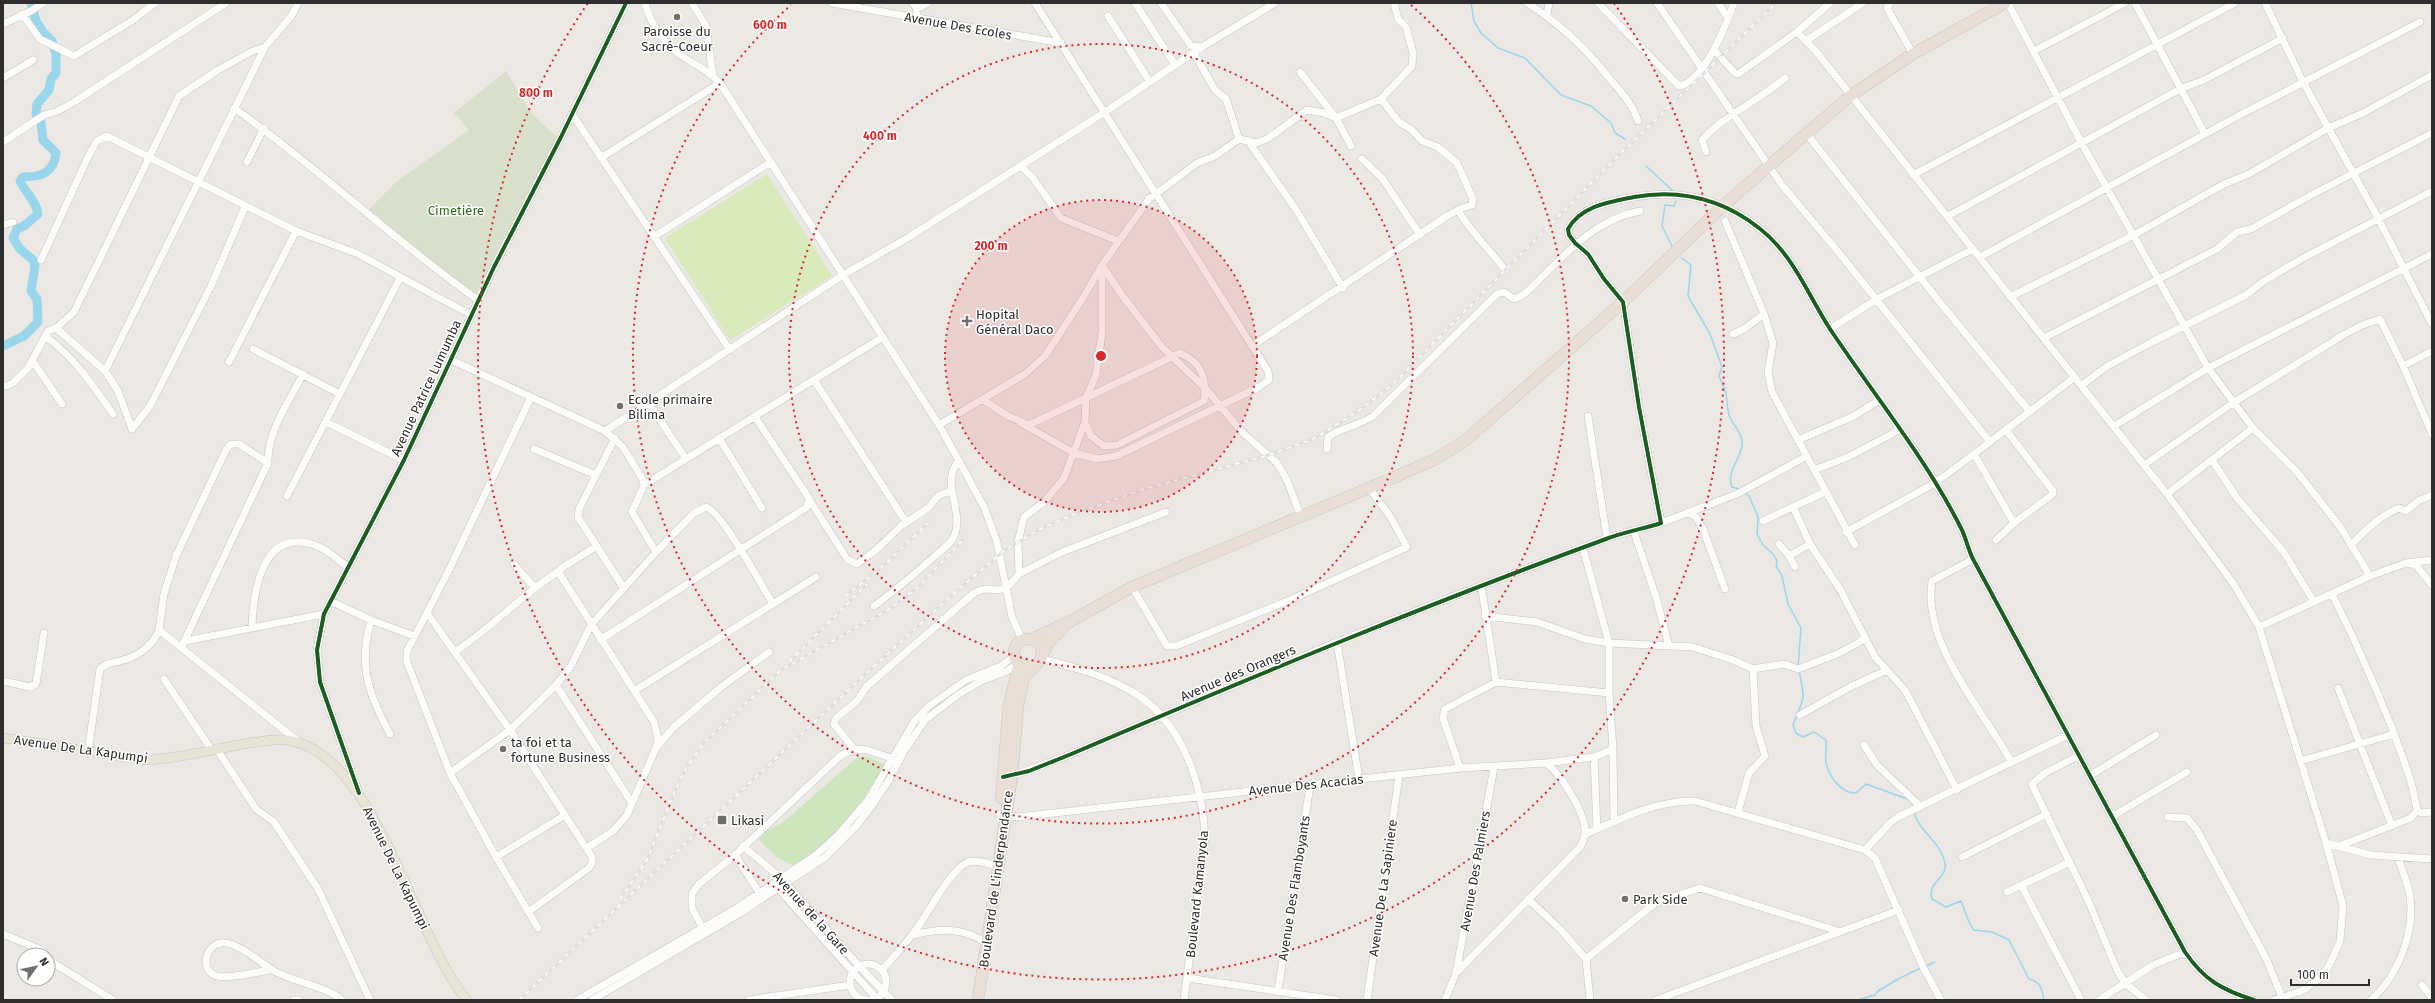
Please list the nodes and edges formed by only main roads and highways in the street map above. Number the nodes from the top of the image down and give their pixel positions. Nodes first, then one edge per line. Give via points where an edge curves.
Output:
1 (2007, 3) edge
2 (1071, 622) junction
3 (1027, 640) junction
4 (1039, 660) junction
5 (1017, 661) junction
6 (3, 738) edge
7 (1007, 777) junction
8 (995, 865) junction
9 (467, 1000) edge
10 (971, 1000) edge
11 (978, 1000) edge

1 - 2 highway via 1913,54 1850,96 1724,205 1623,302 1466,440 1434,460 1132,587
2 - 3 highway
2 - 4 highway, Boulevard de L'inderpendance via 1049,642
3 - 4 highway via 1040,645
3 - 5 highway via 1015,646
4 - 5 highway via 1028,668
4 - 7 highway, Boulevard de L'inderpendance via 1027,672 1022,682
5 - 7 highway, Boulevard de L'inderpendance via 1009,705
6 - 9 main road, Avenue De La Kapumpi via 135,759 160,760 276,740 299,742 318,752 360,793 444,966
7 - 8 highway, Boulevard de L'inderpendance
8 - 10 highway, Boulevard de L'inderpendance
8 - 11 highway, Boulevard de L'inderpendance

